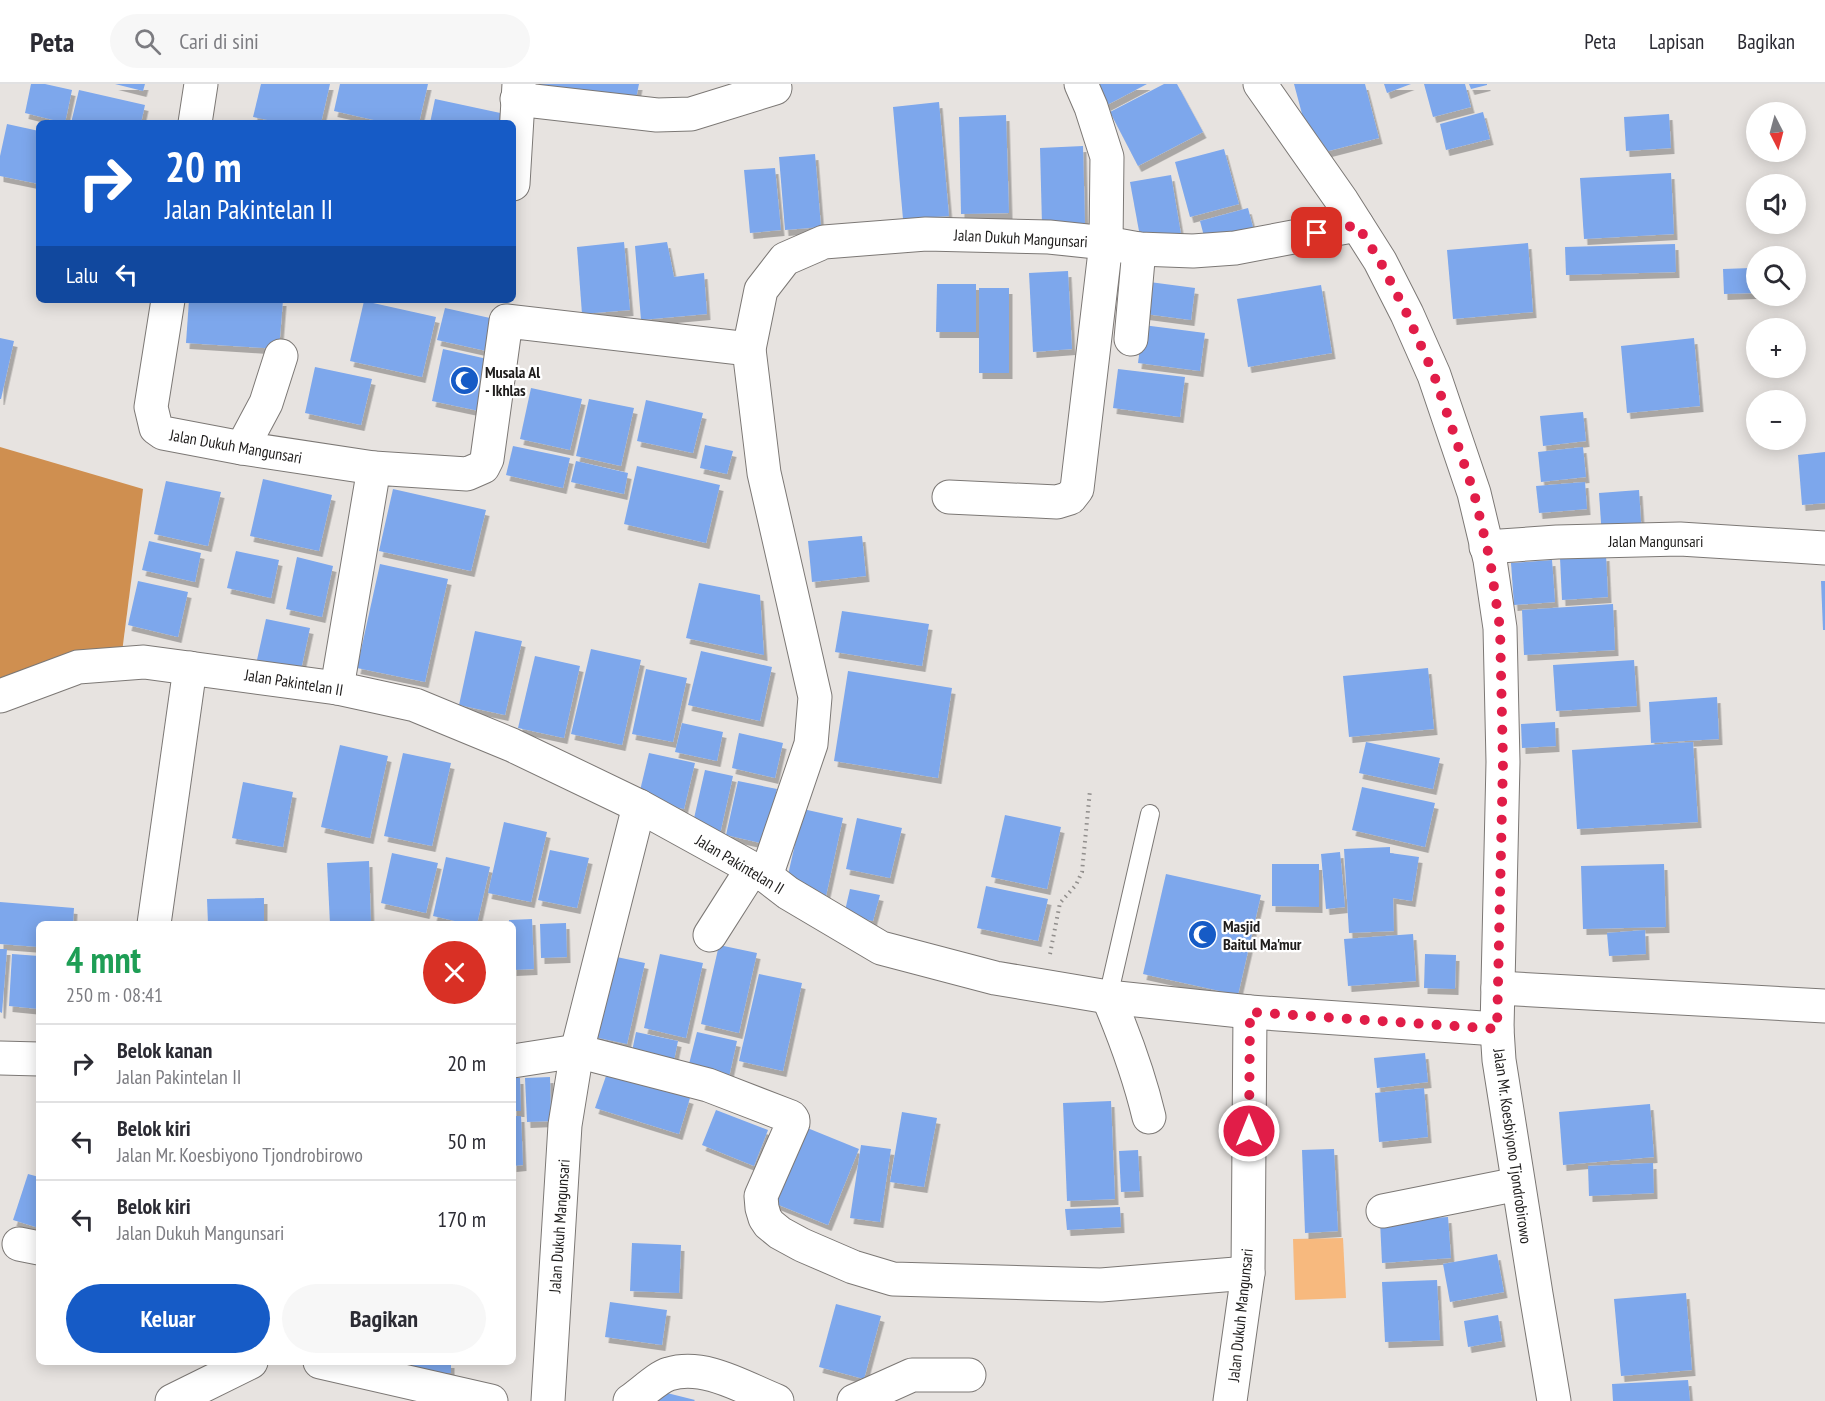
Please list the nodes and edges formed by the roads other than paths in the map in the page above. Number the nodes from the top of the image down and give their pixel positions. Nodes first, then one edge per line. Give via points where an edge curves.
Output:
1 (201, 84) edge
2 (1081, 84) edge
3 (1260, 84) edge
4 (775, 88) dead end
5 (518, 92) edge
6 (195, 120) edge
7 (516, 129) edge
8 (1357, 225) junction
9 (1106, 243) junction
10 (1139, 249) junction
11 (168, 303) edge
12 (506, 310) edge
13 (1131, 339) dead end
14 (749, 349) junction
15 (281, 356) dead end
16 (242, 448) junction
17 (374, 468) junction
18 (949, 497) dead end
19 (1486, 547) junction
20 (1825, 548) edge
21 (190, 668) junction
22 (337, 688) junction
23 (0, 696) edge
24 (639, 806) junction
25 (1150, 813) dead end
26 (759, 873) junction
27 (154, 921) edge
28 (710, 935) dead end
29 (1498, 988) junction
30 (1108, 997) junction
31 (1825, 1006) edge
32 (1250, 1012) junction
33 (1497, 1029) junction
34 (577, 1051) junction
35 (0, 1058) edge
36 (36, 1059) edge
37 (516, 1060) edge
38 (1149, 1117) dead end
39 (1518, 1184) junction
40 (1383, 1211) dead end
41 (1248, 1273) junction
42 (245, 1365) edge
43 (333, 1365) edge
44 (969, 1375) dead end
45 (172, 1401) edge
46 (491, 1401) edge
47 (548, 1401) edge
48 (630, 1401) edge
49 (777, 1401) edge
50 (854, 1401) edge
51 (1230, 1401) edge
52 (1554, 1401) edge

1 - 6 street
2 - 9 street via 1107,157
3 - 8 street, Jalan Mr. Koesbiyono Tjondrobirowo
4 - 5 street via 691,114 657,115
5 - 7 street
8 - 10 street, Jalan Dukuh Mangunsari via 1235,248
8 - 19 street, Jalan Mr. Koesbiyono Tjondrobirowo via 1407,314 1434,375 1474,493
9 - 10 street, Jalan Dukuh Mangunsari
9 - 14 street, Jalan Dukuh Mangunsari via 1049,237 926,234 824,242 785,259 761,290
9 - 18 street via 1074,494 1057,502
10 - 13 street
11 - 16 street, Jalan Dukuh Mangunsari via 151,407 156,428 163,433
12 - 14 street, Jalan Dukuh Mangunsari
12 - 17 street, Jalan Dukuh Mangunsari via 488,459 483,467 467,474
14 - 26 street, Jalan Dukuh Mangunsari via 764,473 815,697 811,744
15 - 16 street via 266,403
16 - 17 street, Jalan Dukuh Mangunsari
17 - 22 street
19 - 20 street, Jalan Mangunsari via 1680,539
19 - 29 street, Jalan Mr. Koesbiyono Tjondrobirowo via 1500,628 1503,762
21 - 22 street, Jalan Pakintelan II
21 - 23 street, Jalan Pakintelan II via 144,662 78,667
21 - 27 street
22 - 24 street, Jalan Pakintelan II via 415,705 512,745
24 - 26 street, Jalan Pakintelan II
24 - 34 street, Jalan Dukuh Mangunsari
25 - 30 lane
26 - 28 street, Jalan Dukuh Mangunsari
26 - 30 street, Jalan Pakintelan II via 881,948 995,978
29 - 31 street
29 - 33 street, Jalan Mr. Koesbiyono Tjondrobirowo
30 - 32 street, Jalan Pakintelan II
30 - 38 street via 1127,1042
32 - 33 street, Jalan Pakintelan II
32 - 41 street, Jalan Dukuh Mangunsari
33 - 39 street, Jalan Mr. Koesbiyono Tjondrobirowo
34 - 37 street
34 - 41 street via 708,1085 790,1117 793,1122 761,1196 765,1218 780,1233 853,1267 893,1279 1101,1285
34 - 47 street, Jalan Dukuh Mangunsari via 565,1125
35 - 36 street
39 - 40 street
39 - 52 street, Jalan Mr. Koesbiyono Tjondrobirowo
41 - 51 street, Jalan Dukuh Mangunsari
42 - 45 street
43 - 46 street
44 - 50 street via 912,1375
48 - 49 street via 667,1374 692,1370

